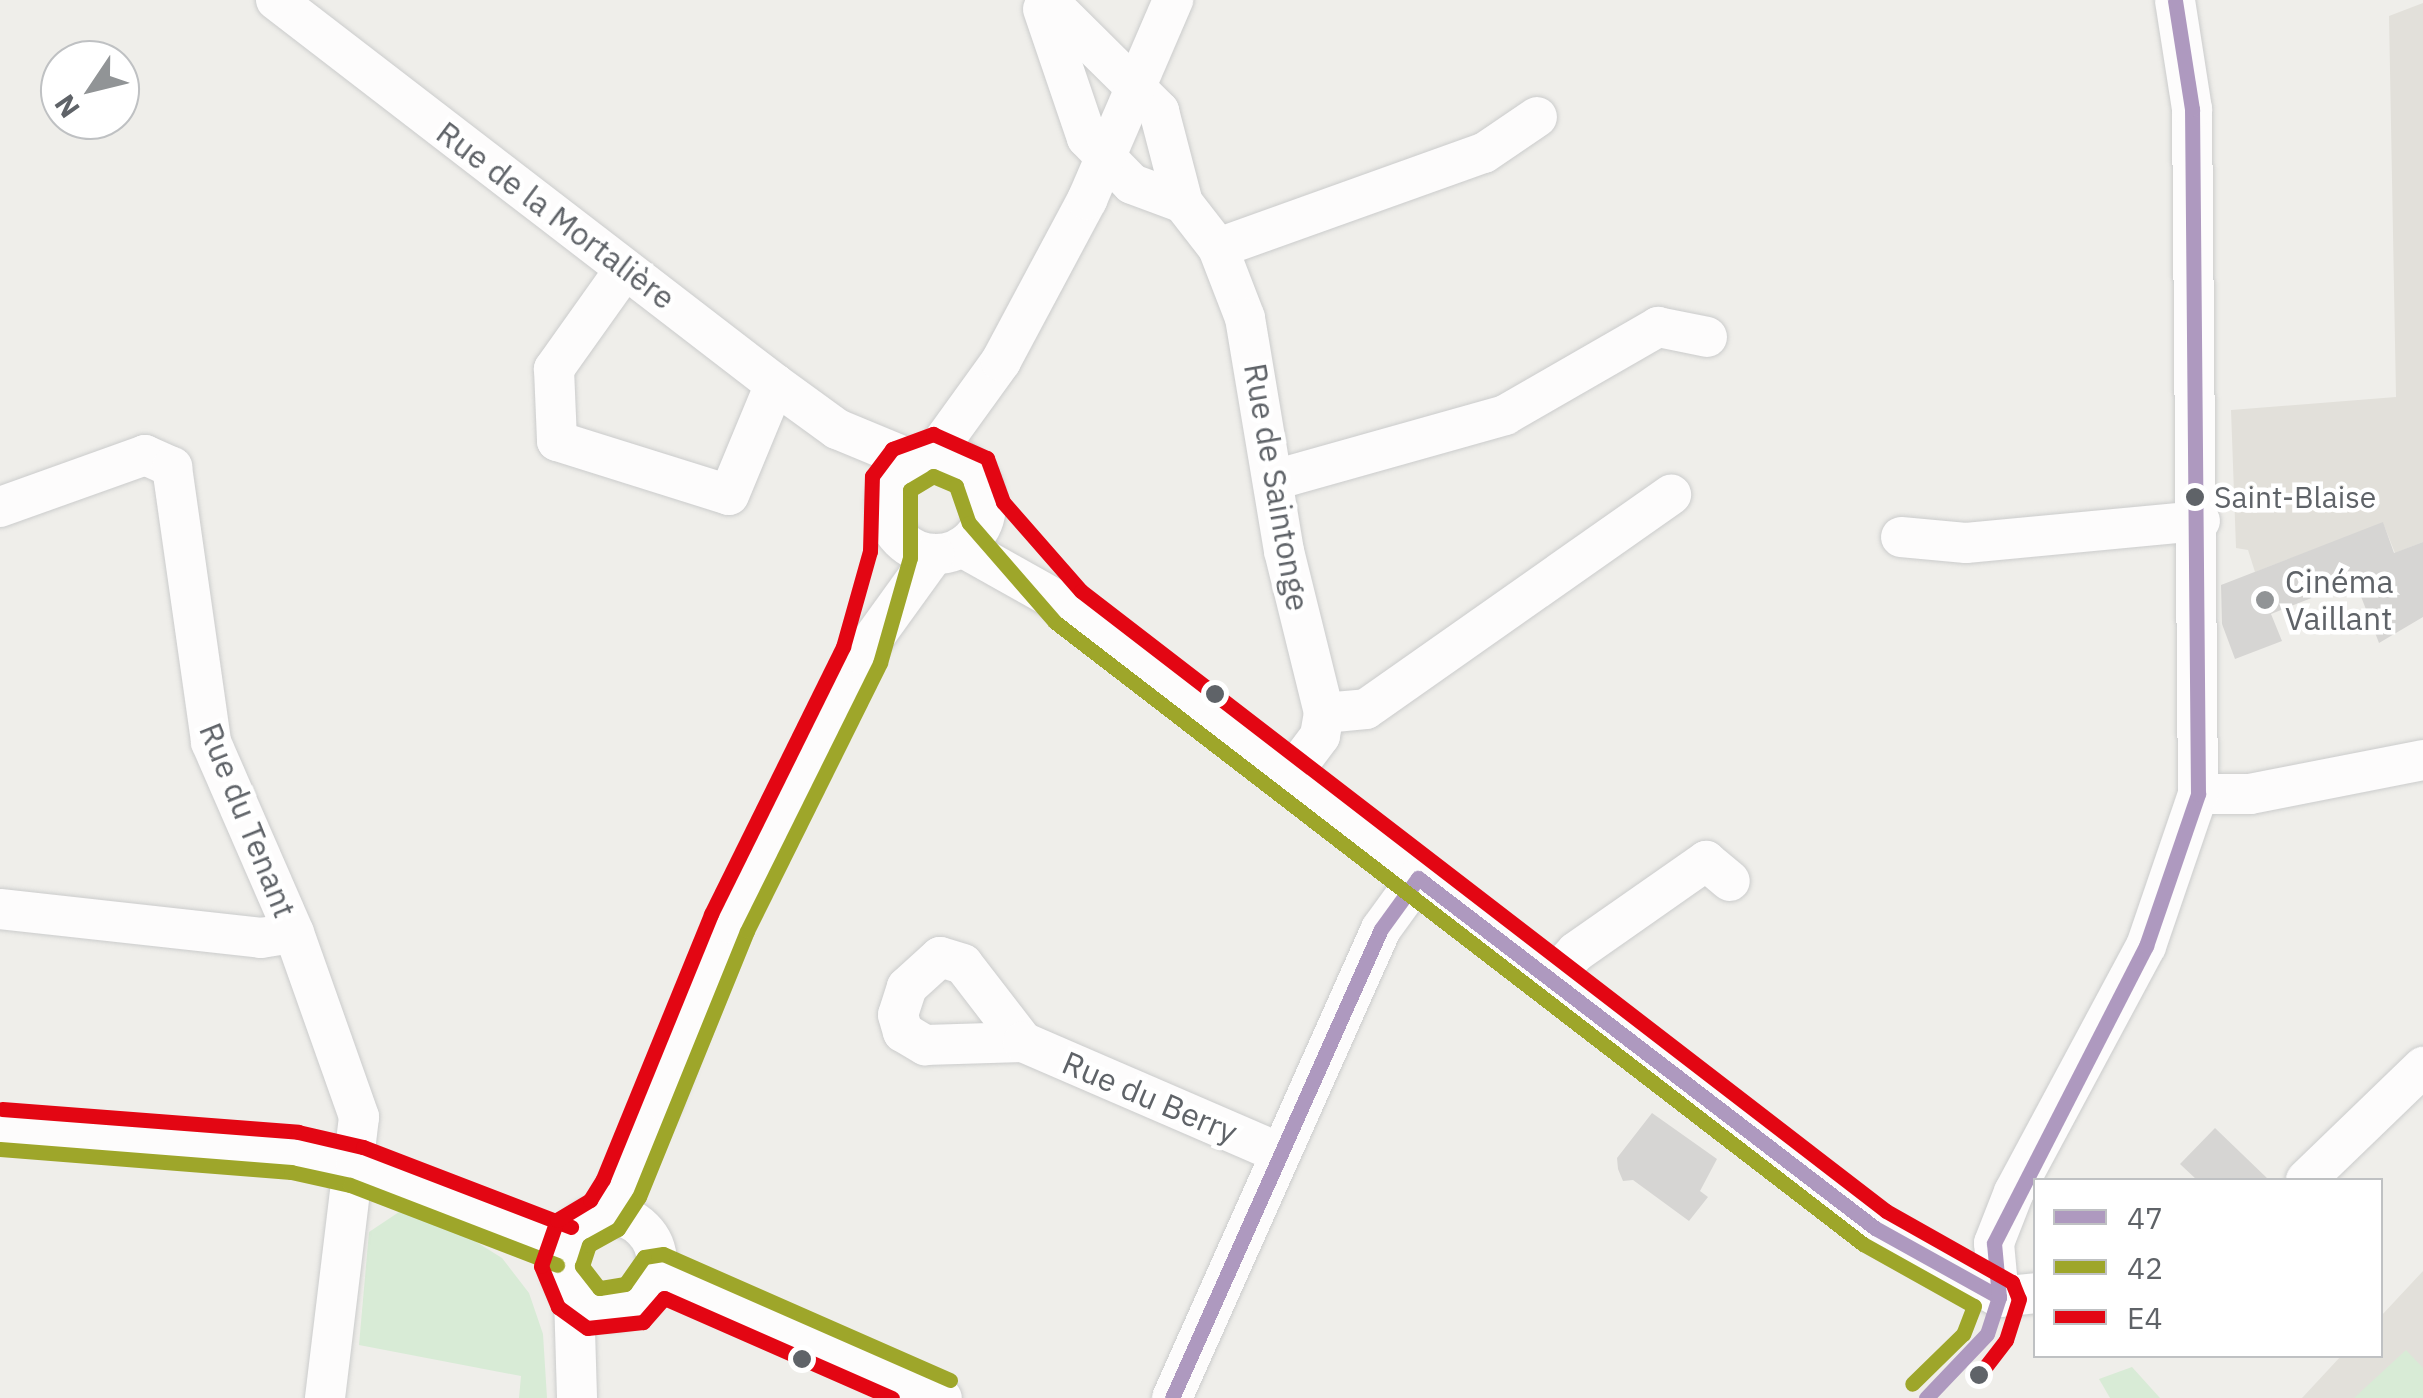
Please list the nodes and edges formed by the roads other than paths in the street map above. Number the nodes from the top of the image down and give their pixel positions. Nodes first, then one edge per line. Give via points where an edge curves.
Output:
1 (276, 0) edge
2 (1043, 0) edge
3 (1173, 0) edge
4 (2175, 0) edge
5 (1138, 87) junction
6 (1537, 117) dead end
7 (1105, 164) junction
8 (1183, 203) junction
9 (1218, 248) junction
10 (625, 269) junction
11 (1707, 337) dead end
12 (1000, 361) junction
13 (775, 384) junction
14 (837, 428) junction
15 (923, 457) junction
16 (974, 472) junction
17 (1274, 480) junction
18 (1671, 495) dead end
19 (0, 507) edge
20 (890, 512) junction
21 (985, 512) junction
22 (2200, 521) junction
23 (1902, 537) dead end
24 (948, 550) junction
25 (1066, 606) junction
26 (862, 654) junction
27 (1324, 713) junction
28 (2423, 760) edge
29 (1290, 776) junction
30 (2198, 794) junction
31 (1418, 878) junction
32 (1730, 881) dead end
33 (0, 909) edge
34 (294, 933) junction
35 (1550, 980) junction
36 (1023, 1042) dead end
37 (2423, 1067) edge
38 (663, 1099) junction
39 (0, 1129) edge
40 (1278, 1152) junction
41 (356, 1166) junction
42 (2308, 1178) edge
43 (604, 1215) junction
44 (643, 1228) junction
45 (564, 1246) junction
46 (657, 1273) junction
47 (2017, 1295) edge
48 (574, 1296) junction
49 (630, 1308) junction
50 (325, 1398) edge
51 (577, 1398) edge
52 (596, 1398) edge
53 (942, 1398) edge
54 (1172, 1398) edge

1 - 10 street, Rue de la Mortalière
2 - 5 street, Rue de Saintonge
2 - 7 street via 1081,124
3 - 5 street
4 - 22 street via 2192,109
5 - 7 street
5 - 8 street, Rue de Saintonge via 1159,111
6 - 9 street via 1484,153
7 - 8 street, Rue de Saintonge
7 - 12 street
8 - 9 street, Rue de Saintonge
9 - 17 street, Rue de Saintonge via 1249,336
10 - 13 street, Rue de la Mortalière
10 - 13 street via 554,369 557,441 729,495
11 - 17 street via 1658,327 1506,415
12 - 15 street
12 - 16 street
13 - 14 street, Rue de la Mortalière
14 - 15 street, Rue de la Mortalière
14 - 20 street, Rue de la Mortalière
15 - 16 street, Rue de la Mortalière
15 - 20 street
16 - 21 street
17 - 27 street, Rue de Saintonge
18 - 27 street via 1366,709
19 - 34 street, Rue du Tenant via 93,467 145,455 172,467 211,742
20 - 24 street
20 - 26 street
21 - 24 street
21 - 25 street
22 - 23 street via 1966,543
22 - 30 street
24 - 25 street
24 - 26 street
25 - 29 street
26 - 38 street via 730,923
27 - 29 street via 1320,736
28 - 30 street via 2250,794
29 - 31 street
30 - 47 street via 2146,946 2014,1192 1994,1244
31 - 35 street
31 - 40 street via 1381,929
32 - 35 street via 1706,862 1576,952
33 - 34 street via 261,938
34 - 41 street, Rue du Tenant via 359,1117
35 - 47 street via 1875,1228
36 - 40 street, Rue du Berry
37 - 42 street
38 - 43 street
38 - 44 street
39 - 41 street via 294,1152
40 - 54 street
41 - 45 street
41 - 50 street, Rue du Tenant
43 - 44 street
43 - 45 street via 580,1225
44 - 46 street
45 - 48 street via 563,1278
46 - 49 street
46 - 53 street
48 - 49 street via 606,1312
48 - 51 street
49 - 52 street via 606,1350

